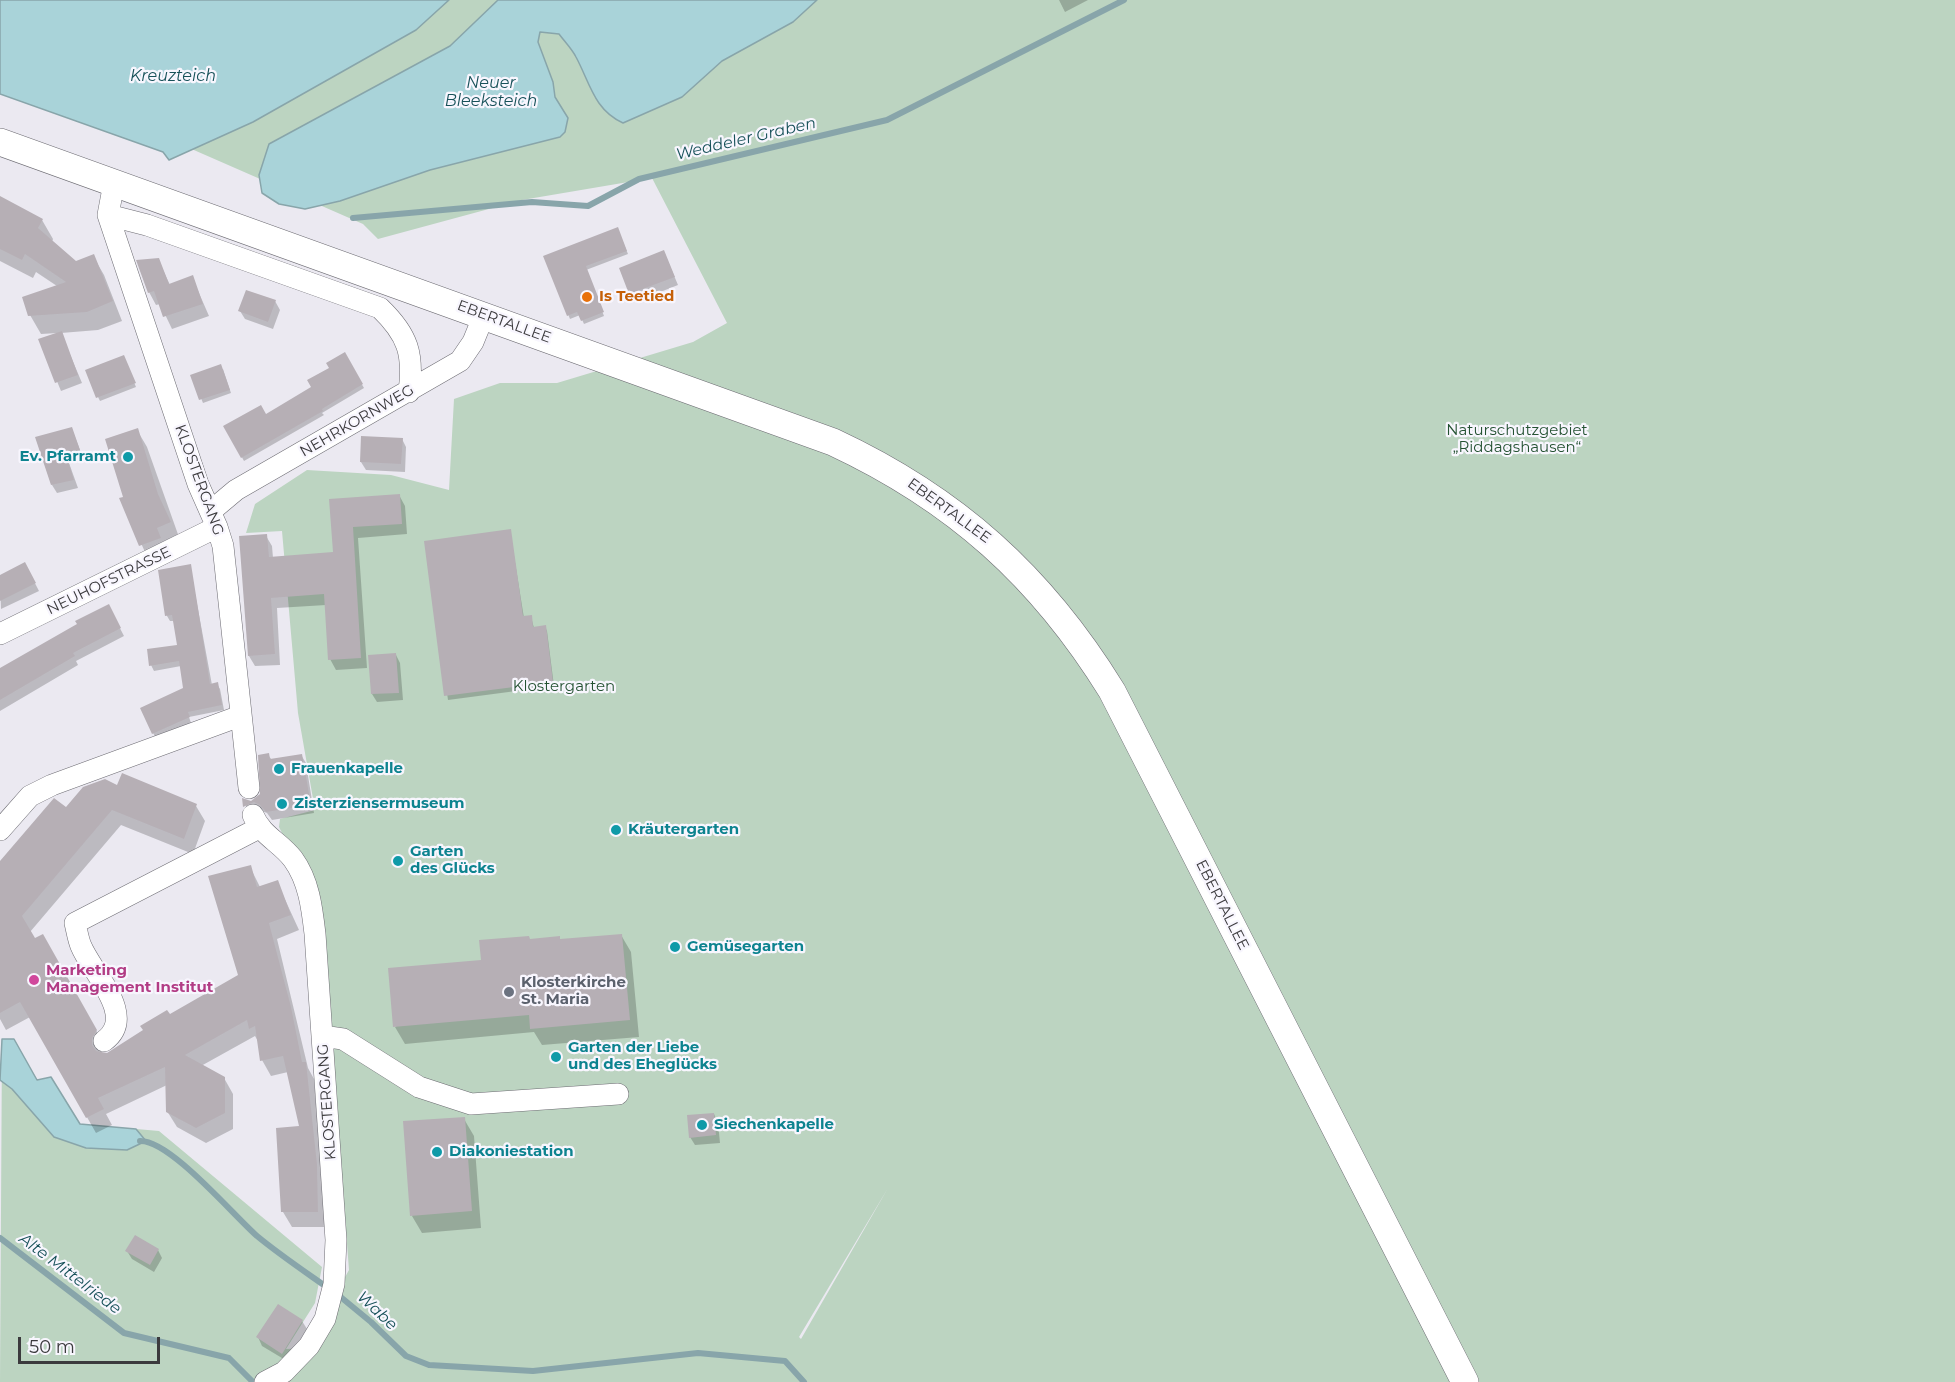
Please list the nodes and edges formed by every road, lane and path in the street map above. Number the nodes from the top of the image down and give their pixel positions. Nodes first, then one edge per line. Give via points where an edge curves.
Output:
1 (0, 141) edge
2 (114, 183) junction
3 (108, 215) junction
4 (484, 315) junction
5 (409, 392) junction
6 (214, 519) junction
7 (0, 634) edge
8 (240, 716) junction
9 (249, 789) dead end
10 (0, 830) edge
11 (322, 1036) junction
12 (104, 1041) dead end
13 (618, 1094) dead end
14 (270, 1380) edge
15 (1465, 1382) edge

1 - 2 main road, EBERTALLEE
2 - 3 street, KLOSTERGANG
2 - 4 main road, EBERTALLEE
3 - 5 street via 147,225 380,308 406,341 412,368
3 - 6 street, KLOSTERGANG via 198,484
4 - 5 street, NEHRKORNWEG via 460,361
4 - 15 main road, EBERTALLEE via 798,428 866,458 960,516 1042,592 1088,651 1128,720
5 - 6 street, NEHRKORNWEG via 236,490
6 - 7 street, NEUHOFSTRASSE
6 - 8 street, KLOSTERGANG via 223,546
8 - 9 street, KLOSTERGANG
8 - 10 street via 52,785 30,796
11 - 12 street, KLOSTERGANG via 315,934 307,886 292,858 256,821 75,923 81,946 116,1011 115,1027
11 - 13 street via 343,1039 419,1087 471,1104
11 - 14 street, KLOSTERGANG via 336,1239 332,1294 309,1346 292,1365

